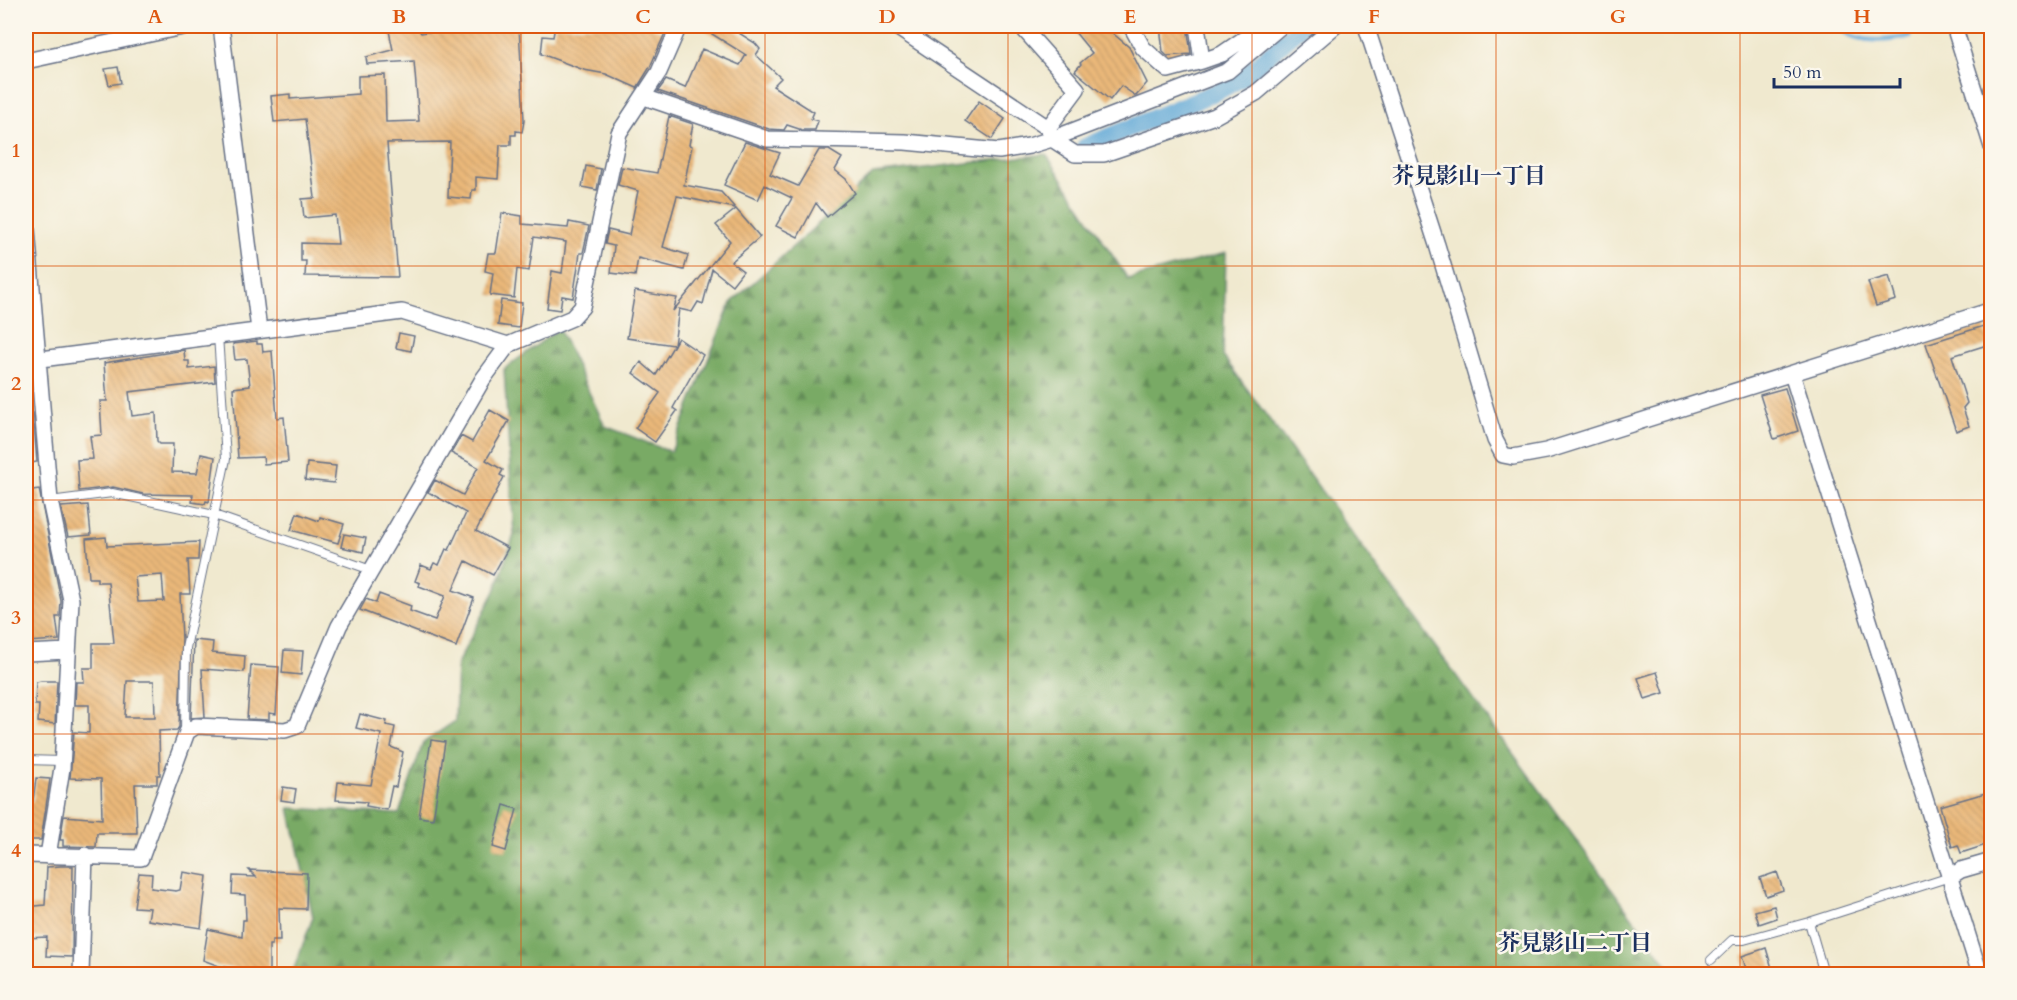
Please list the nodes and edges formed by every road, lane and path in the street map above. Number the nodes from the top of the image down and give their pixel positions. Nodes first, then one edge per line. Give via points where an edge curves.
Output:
1 (187, 26) edge
2 (221, 26) edge
3 (679, 26) edge
4 (895, 26) edge
5 (1022, 26) edge
6 (1131, 26) edge
7 (1197, 26) edge
8 (1263, 26) edge
9 (1281, 26) edge
10 (1335, 26) edge
11 (1366, 26) edge
12 (1953, 26) edge
13 (1202, 61) junction
14 (26, 62) edge
15 (644, 97) junction
16 (1050, 133) junction
17 (1992, 147) edge
18 (26, 218) edge
19 (1992, 310) edge
20 (260, 330) junction
21 (218, 335) junction
22 (508, 345) junction
23 (31, 360) edge
24 (1792, 374) junction
25 (50, 501) junction
26 (214, 515) junction
27 (371, 570) junction
28 (68, 651) junction
29 (26, 654) edge
30 (185, 738) junction
31 (26, 760) edge
32 (62, 761) junction
33 (26, 855) edge
34 (48, 855) junction
35 (85, 855) junction
36 (1992, 861) edge
37 (1950, 877) junction
38 (1809, 922) junction
39 (1711, 960) dead end
40 (81, 975) edge
41 (1824, 975) edge
42 (1980, 975) edge

1 - 14 street
2 - 20 street
3 - 15 street
4 - 16 street
5 - 16 street via 1077,88
6 - 13 street via 1143,48 1168,70
7 - 13 street
8 - 13 street via 1222,54
9 - 16 street via 1228,71
10 - 16 street via 1256,93 1215,116 1104,154 1075,154
11 - 24 street via 1495,440 1503,455 1546,451
12 - 17 street
15 - 16 street via 767,139 905,142 999,151 1029,146
15 - 22 street via 618,133 582,307 572,318
18 - 23 street
19 - 24 street
20 - 21 street
20 - 22 street via 402,312
21 - 23 street
21 - 26 lane via 225,459
22 - 27 street via 483,379
23 - 25 street
24 - 37 street
25 - 26 lane via 112,493
25 - 28 street via 71,600
26 - 27 lane
26 - 30 lane via 186,648
27 - 30 street via 339,626 297,726 285,730 196,726
28 - 29 street
28 - 32 street
30 - 35 street via 141,858
31 - 32 lane
32 - 34 street
33 - 34 street
34 - 35 street
35 - 40 street
36 - 37 street
37 - 38 lane
37 - 42 street
38 - 39 lane via 1732,940
38 - 41 lane

